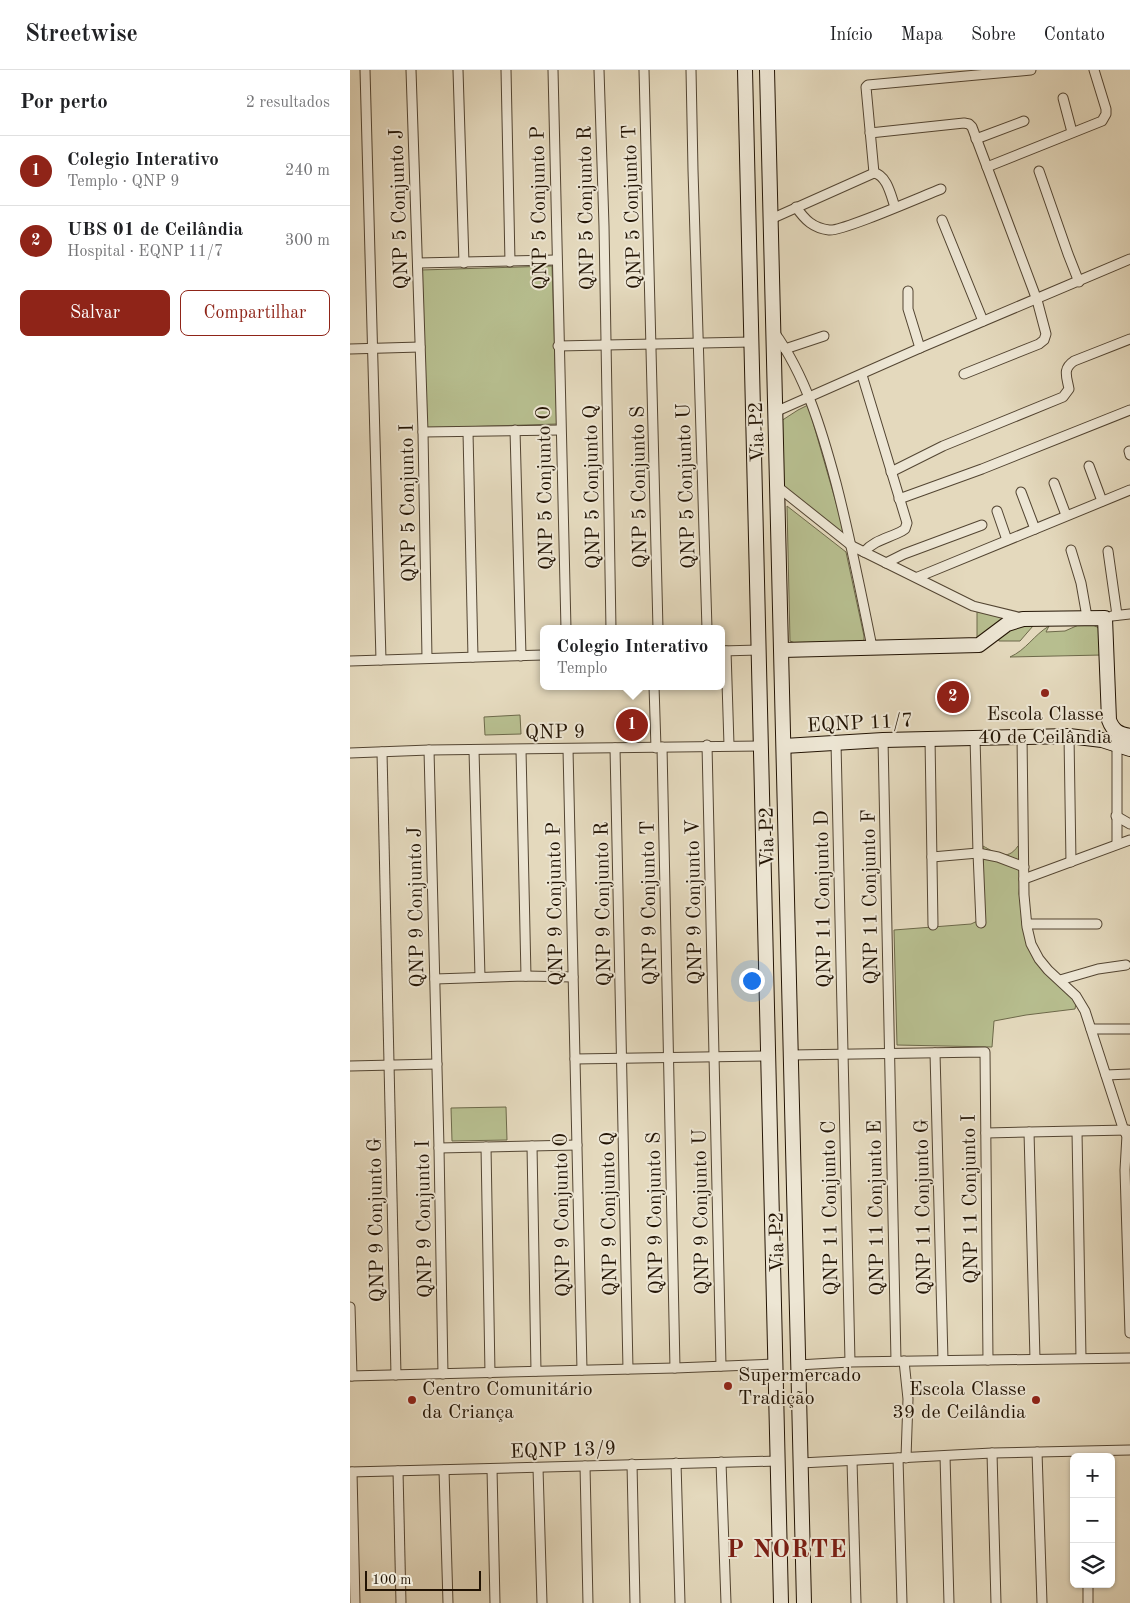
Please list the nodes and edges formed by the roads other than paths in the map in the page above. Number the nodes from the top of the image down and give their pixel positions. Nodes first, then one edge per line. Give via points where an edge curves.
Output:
1 (365, 70) edge
2 (411, 70) edge
3 (458, 70) edge
4 (506, 70) edge
5 (553, 70) edge
6 (599, 70) edge
7 (644, 70) edge
8 (692, 70) edge
9 (745, 70) edge
10 (767, 70) edge
11 (1031, 70) edge
12 (1094, 70) edge
13 (1062, 98) dead end
14 (1024, 121) dead end
15 (1072, 132) junction
16 (870, 133) junction
17 (976, 139) junction
18 (987, 167) junction
19 (1039, 171) dead end
20 (874, 173) junction
21 (941, 189) dead end
22 (796, 207) junction
23 (895, 207) junction
24 (771, 219) junction
25 (942, 220) dead end
26 (749, 254) junction
27 (773, 254) junction
28 (556, 260) junction
29 (1130, 260) edge
30 (510, 262) junction
31 (418, 263) junction
32 (464, 263) junction
33 (1079, 282) junction
34 (908, 290) dead end
35 (749, 294) junction
36 (773, 294) junction
37 (1037, 300) junction
38 (983, 321) junction
39 (774, 332) junction
40 (824, 336) dead end
41 (1130, 339) edge
42 (699, 342) junction
43 (750, 342) junction
44 (652, 344) junction
45 (605, 345) junction
46 (558, 346) junction
47 (420, 347) junction
48 (372, 348) junction
49 (920, 348) junction
50 (350, 349) edge
51 (785, 349) junction
52 (964, 374) dead end
53 (862, 375) junction
54 (809, 397) junction
55 (1130, 410) edge
56 (775, 412) junction
57 (515, 430) junction
58 (560, 430) junction
59 (423, 432) junction
60 (468, 432) junction
61 (1089, 466) dead end
62 (891, 472) junction
63 (1054, 483) dead end
64 (778, 487) junction
65 (1130, 490) edge
66 (1020, 492) dead end
67 (899, 499) junction
68 (1102, 501) junction
69 (997, 511) dead end
70 (1066, 515) junction
71 (779, 523) junction
72 (755, 524) junction
73 (982, 525) dead end
74 (1034, 529) junction
75 (1007, 540) junction
76 (756, 542) junction
77 (779, 545) junction
78 (852, 546) junction
79 (1071, 550) dead end
80 (1108, 551) dead end
81 (864, 552) junction
82 (886, 563) junction
83 (918, 577) junction
84 (1130, 614) edge
85 (1111, 617) junction
86 (1023, 618) junction
87 (1087, 618) junction
88 (566, 625) edge
89 (611, 625) edge
90 (658, 625) edge
91 (707, 625) edge
92 (872, 647) junction
93 (759, 650) junction
94 (782, 650) junction
95 (725, 651) edge
96 (540, 655) edge
97 (521, 656) junction
98 (473, 657) junction
99 (427, 658) junction
100 (381, 660) junction
101 (350, 661) edge
102 (725, 682) edge
103 (654, 690) edge
104 (1022, 736) junction
105 (1069, 736) junction
106 (975, 737) junction
107 (930, 738) junction
108 (883, 740) junction
109 (1126, 741) edge
110 (836, 743) junction
111 (729, 745) junction
112 (707, 746) junction
113 (760, 746) junction
114 (784, 746) junction
115 (568, 748) junction
116 (615, 748) junction
117 (659, 748) junction
118 (429, 750) junction
119 (474, 750) junction
120 (521, 750) junction
121 (382, 752) junction
122 (350, 753) edge
123 (1116, 816) junction
124 (1130, 824) edge
125 (1130, 840) edge
126 (1117, 844) junction
127 (978, 853) junction
128 (932, 856) junction
129 (1071, 862) junction
130 (1024, 867) junction
131 (787, 874) junction
132 (764, 878) junction
133 (1024, 879) junction
134 (764, 894) junction
135 (788, 895) junction
136 (982, 923) dead end
137 (1027, 924) junction
138 (1097, 924) dead end
139 (934, 926) dead end
140 (1126, 965) dead end
141 (526, 976) junction
142 (573, 977) junction
143 (480, 978) junction
144 (435, 979) junction
145 (1060, 980) junction
146 (1130, 1028) edge
147 (1091, 1030) junction
148 (935, 1053) junction
149 (843, 1054) junction
150 (889, 1054) junction
151 (792, 1055) junction
152 (768, 1056) junction
153 (715, 1057) junction
154 (668, 1058) junction
155 (575, 1059) junction
156 (623, 1059) junction
157 (437, 1064) junction
158 (389, 1065) junction
159 (350, 1066) edge
160 (1130, 1074) edge
161 (1106, 1075) junction
162 (1029, 1132) junction
163 (1077, 1132) junction
164 (986, 1133) junction
165 (1128, 1134) edge
166 (578, 1145) junction
167 (532, 1146) junction
168 (486, 1147) junction
169 (439, 1148) junction
170 (771, 1216) junction
171 (795, 1217) junction
172 (772, 1232) junction
173 (795, 1233) junction
174 (350, 1307) edge
175 (1130, 1333) edge
176 (1081, 1358) junction
177 (1130, 1358) edge
178 (1035, 1359) junction
179 (943, 1360) junction
180 (988, 1360) junction
181 (900, 1361) junction
182 (850, 1362) junction
183 (774, 1364) junction
184 (798, 1365) junction
185 (721, 1366) junction
186 (675, 1368) junction
187 (628, 1369) junction
188 (582, 1370) junction
189 (536, 1371) junction
190 (490, 1373) junction
191 (443, 1374) junction
192 (396, 1375) junction
193 (351, 1376) edge
194 (1130, 1450) edge
195 (1037, 1452) junction
196 (1070, 1453) edge
197 (1096, 1453) edge
198 (992, 1454) junction
199 (945, 1456) junction
200 (902, 1458) junction
201 (777, 1461) junction
202 (852, 1461) junction
203 (721, 1462) junction
204 (676, 1463) junction
205 (801, 1463) junction
206 (632, 1464) junction
207 (585, 1466) junction
208 (538, 1468) junction
209 (492, 1469) junction
210 (444, 1470) junction
211 (398, 1471) junction
212 (351, 1472) edge
213 (1088, 1588) edge
214 (781, 1600) edge
215 (804, 1600) edge
216 (355, 1603) edge
217 (401, 1603) edge
218 (448, 1603) edge
219 (495, 1603) edge
220 (542, 1603) edge
221 (588, 1603) edge
222 (635, 1603) edge
223 (680, 1603) edge
224 (726, 1603) edge
225 (856, 1603) edge
226 (902, 1603) edge
227 (949, 1603) edge
228 (996, 1603) edge
229 (1042, 1603) edge
230 (1088, 1603) edge

1 - 48 street
2 - 31 street, QNP 5 Conjunto J
3 - 32 street
4 - 30 street
5 - 28 street, QNP 5 Conjunto P
6 - 45 street, QNP 5 Conjunto R
7 - 44 street, QNP 5 Conjunto T
8 - 42 street, QNP 5 Conjunto U
9 - 26 main road, Via P2
10 - 24 main road, Via P2
11 - 16 street via 868,85
12 - 15 street via 1106,114 1102,121
13 - 15 street
14 - 17 street
15 - 18 street
16 - 17 street via 964,123 972,127
16 - 20 street
17 - 18 street
18 - 37 street
19 - 33 street
20 - 22 street
20 - 23 street via 883,178
21 - 23 street
22 - 23 street via 806,222 830,231
22 - 24 street
24 - 27 main road, Via P2
25 - 38 street
26 - 27 main road via 752,263 760,268 770,264
26 - 35 main road, Via P2
27 - 36 main road, Via P2
28 - 30 street
28 - 46 street, QNP 5 Conjunto P
29 - 33 street
30 - 32 street
31 - 32 street
31 - 47 street, QNP 5 Conjunto J
33 - 37 street
34 - 49 street via 908,309
35 - 36 main road via 751,283 761,278 770,284
35 - 43 main road, Via P2
36 - 39 main road, Via P2
37 - 38 street
37 - 52 street via 1046,334 1044,340
38 - 49 street
39 - 51 street
39 - 56 main road, Via P2
40 - 51 street
41 - 62 street via 1068,364 1065,370 1069,390 1063,397 943,446
42 - 43 street
42 - 44 street
42 - 91 street, QNP 5 Conjunto U
43 - 72 main road, Via P2
44 - 45 street
44 - 90 street, QNP 5 Conjunto S
45 - 46 street
45 - 89 street, QNP 5 Conjunto Q
46 - 58 street, QNP 5 Conjunto O
47 - 48 street
47 - 59 street, QNP 5 Conjunto I
48 - 50 street
48 - 100 street
49 - 53 street
51 - 54 street
53 - 54 street
53 - 62 street
54 - 56 street
54 - 78 street via 824,437
55 - 67 street
56 - 64 main road, Via P2
57 - 58 street
57 - 60 street
57 - 97 street
58 - 88 street, QNP 5 Conjunto O
59 - 60 street
59 - 99 street, QNP 5 Conjunto I
60 - 98 street
61 - 68 street
62 - 67 street
63 - 70 street
64 - 71 main road, Via P2
64 - 78 street
65 - 68 street
66 - 74 street
67 - 81 street via 907,523 905,529 870,545
68 - 70 street
69 - 75 street
70 - 74 street
71 - 72 main road via 769,526
71 - 77 main road, Via P2
72 - 76 main road, Via P2
73 - 82 street
74 - 75 street
75 - 83 street
76 - 77 main road
76 - 93 main road, Via P2
77 - 94 main road, Via P2
78 - 81 street
78 - 92 street
79 - 87 street via 1082,583
80 - 85 street
81 - 82 street
82 - 83 street
83 - 86 street via 973,606
84 - 85 street
85 - 87 main road
85 - 109 main road via 1109,720
86 - 87 main road
86 - 92 main road via 1007,624 979,645
92 - 94 main road
93 - 95 street
93 - 113 main road, Via P2
94 - 114 main road, Via P2
96 - 97 street
97 - 98 street
98 - 99 street
99 - 100 street
100 - 101 street
102 - 111 street
103 - 117 street, QNP 9 Conjunto T
104 - 105 main road, EQNP 11/7
104 - 106 main road, EQNP 11/7
104 - 130 street
105 - 109 main road, EQNP 11/7
105 - 129 street
106 - 107 main road, EQNP 11/7
106 - 127 street
107 - 108 main road, EQNP 11/7
107 - 128 street
108 - 110 main road, EQNP 11/7
108 - 150 street, QNP 11 Conjunto F
109 - 123 street
110 - 114 main road, EQNP 11/7
110 - 149 street, QNP 11 Conjunto D
111 - 112 street, QNP 9
111 - 113 street, QNP 9
112 - 117 street, QNP 9
112 - 153 street, QNP 9 Conjunto V
113 - 132 main road, Via P2
114 - 131 main road, Via P2
115 - 116 street, QNP 9
115 - 120 street, QNP 9
115 - 142 street, QNP 9 Conjunto P
116 - 117 street, QNP 9
116 - 156 street, QNP 9 Conjunto R
117 - 154 street, QNP 9 Conjunto T
118 - 119 street, QNP 9
118 - 121 street, QNP 9
118 - 144 street, QNP 9 Conjunto J
119 - 120 street, QNP 9
119 - 143 street
120 - 141 street
121 - 122 street, QNP 9
121 - 158 street, QNP 9 Conjunto G
123 - 124 street
123 - 126 street
125 - 126 street
126 - 129 street
127 - 128 street
127 - 130 street
127 - 136 street
128 - 139 street
129 - 133 street
130 - 133 street
131 - 132 main road via 779,879
131 - 135 main road, Via P2
132 - 134 main road, Via P2
133 - 137 street
134 - 135 main road
134 - 152 main road, Via P2
135 - 151 main road, Via P2
137 - 138 street
137 - 145 street via 1031,944 1039,959
140 - 145 street
141 - 142 street
141 - 143 street
142 - 155 street, QNP 9 Conjunto P
143 - 144 street
144 - 157 street, QNP 9 Conjunto J
145 - 147 street via 1076,996
146 - 147 street
147 - 161 street
148 - 150 street
148 - 164 street, QNP 11 Conjunto I via 985,1052
148 - 179 street, QNP 11 Conjunto G
149 - 150 street
149 - 151 street
149 - 182 street, QNP 11 Conjunto C
150 - 181 street, QNP 11 Conjunto E
151 - 171 main road, Via P2
152 - 153 street
152 - 170 main road, Via P2
153 - 154 street
153 - 185 street, QNP 9 Conjunto U
154 - 156 street
154 - 186 street, QNP 9 Conjunto S
155 - 156 street
155 - 166 street, QNP 9 Conjunto O
156 - 187 street, QNP 9 Conjunto Q
157 - 158 street
157 - 169 street, QNP 9 Conjunto I
158 - 159 street
158 - 192 street, QNP 9 Conjunto G
160 - 161 street
161 - 165 street
162 - 163 street
162 - 164 street
162 - 178 street
163 - 165 street
163 - 176 street
164 - 180 street, QNP 11 Conjunto I
165 - 175 street via 1125,1170
166 - 167 street
166 - 188 street, QNP 9 Conjunto O
167 - 168 street
167 - 189 street
168 - 169 street
168 - 190 street
169 - 191 street, QNP 9 Conjunto I
170 - 171 main road
170 - 172 main road, Via P2
171 - 173 main road, Via P2
172 - 173 main road via 788,1230
172 - 183 main road, Via P2
173 - 184 main road, Via P2
174 - 193 street
176 - 177 street
176 - 178 street
178 - 180 street
179 - 180 street
179 - 181 street
181 - 182 street
181 - 200 street, QNP 11 Conjunto E via 908,1400
182 - 184 street
183 - 185 street
183 - 201 main road, Via P2
184 - 205 main road, Via P2
185 - 186 street
186 - 187 street
187 - 188 street
188 - 189 street
189 - 190 street
190 - 191 street
191 - 192 street
192 - 193 street
194 - 197 street
195 - 196 street
195 - 198 street
195 - 229 street
198 - 199 street
198 - 228 street
199 - 200 street
199 - 227 street
200 - 202 street
200 - 226 street, QNP 11 Conjunto E
201 - 203 street, EQNP 13/9
201 - 214 main road, Via P2
202 - 205 street
202 - 225 street
203 - 204 street, EQNP 13/9
203 - 224 street
204 - 206 street, EQNP 13/9
204 - 223 street
205 - 215 main road, Via P2
206 - 207 street, EQNP 13/9
206 - 222 street
207 - 208 street, EQNP 13/9
207 - 221 street
208 - 209 street, EQNP 13/9
208 - 220 street
209 - 210 street, EQNP 13/9
209 - 219 street
210 - 211 street, EQNP 13/9
210 - 218 street
211 - 212 street, EQNP 13/9
211 - 217 street
212 - 216 street
213 - 230 street
214 - 215 main road

